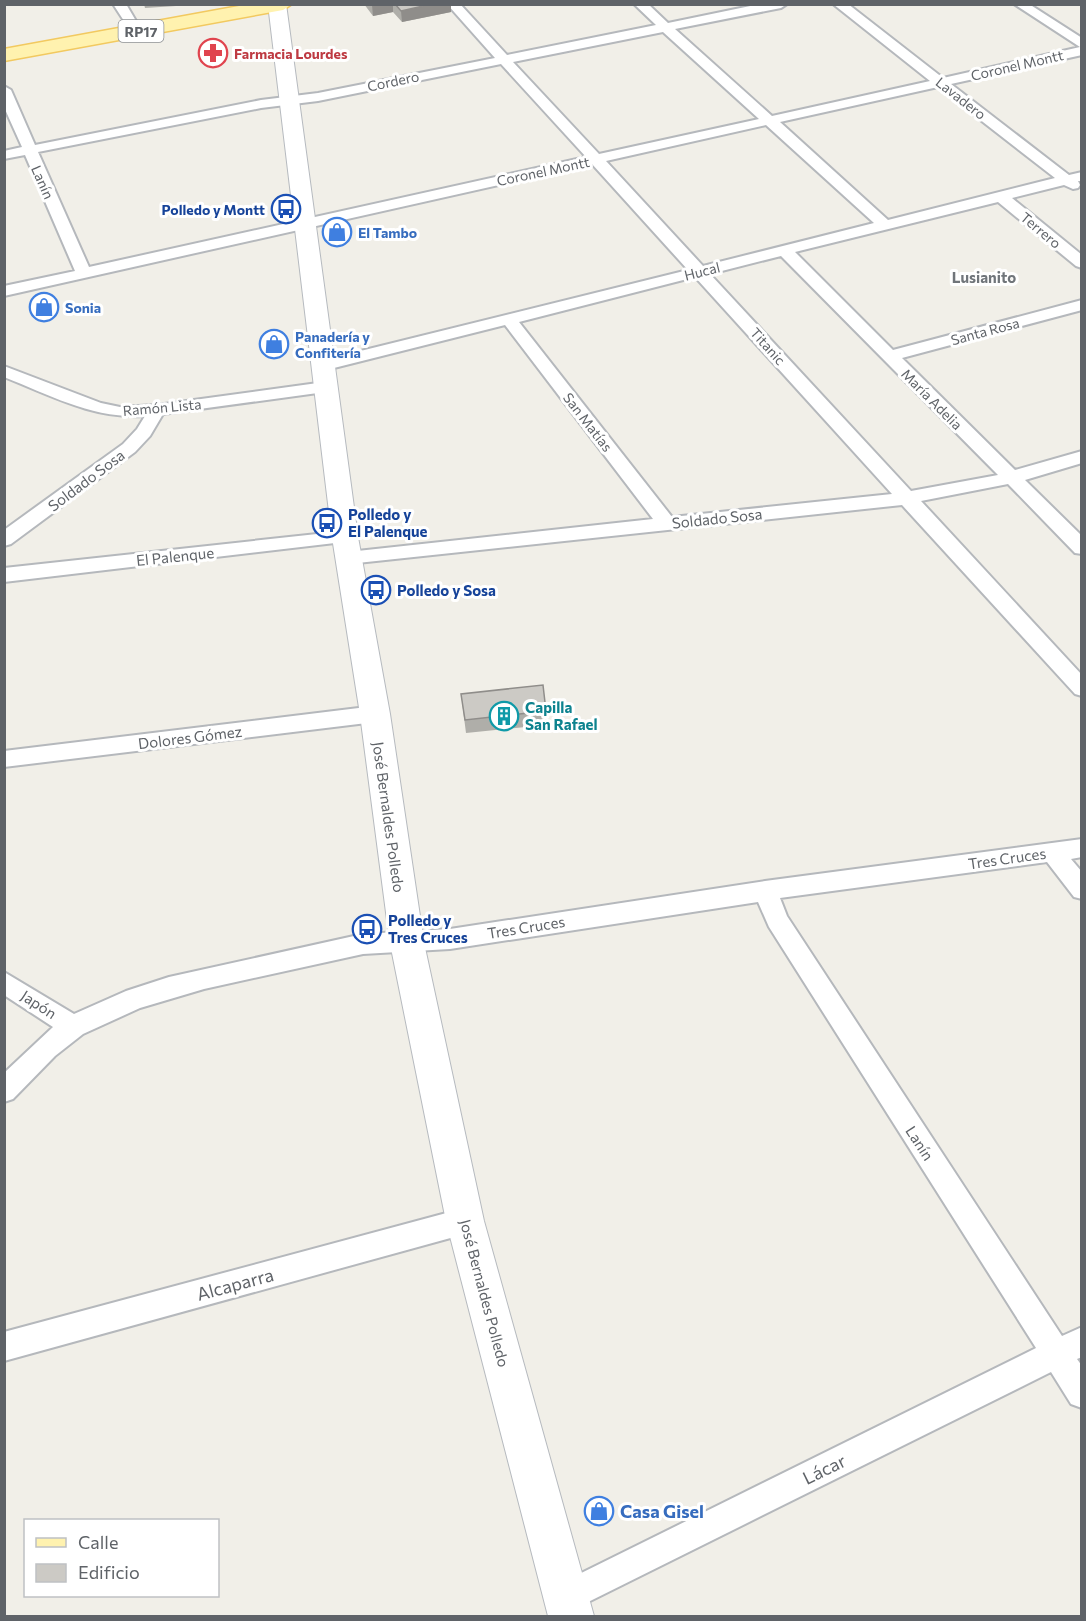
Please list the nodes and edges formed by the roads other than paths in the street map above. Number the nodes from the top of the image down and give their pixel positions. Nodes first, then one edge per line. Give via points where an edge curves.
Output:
1 (119, 4) edge
2 (221, 4) edge
3 (453, 4) edge
4 (640, 4) edge
5 (780, 4) edge
6 (839, 4) edge
7 (1020, 4) edge
8 (279, 5) edge
9 (129, 21) junction
10 (664, 26) junction
11 (4, 44) edge
12 (1082, 44) edge
13 (1082, 51) edge
14 (4, 56) edge
15 (503, 59) junction
16 (940, 82) junction
17 (4, 90) edge
18 (289, 100) junction
19 (768, 121) junction
20 (29, 150) junction
21 (4, 155) edge
22 (597, 159) junction
23 (1074, 178) edge
24 (1082, 192) edge
25 (1000, 196) junction
26 (305, 223) junction
27 (884, 224) junction
28 (784, 250) junction
29 (1082, 263) edge
30 (699, 272) junction
31 (84, 274) junction
32 (4, 291) edge
33 (1082, 305) edge
34 (509, 320) junction
35 (889, 356) junction
36 (4, 371) edge
37 (324, 377) junction
38 (157, 410) junction
39 (1082, 457) edge
40 (1010, 478) junction
41 (907, 498) junction
42 (667, 524) junction
43 (4, 540) edge
44 (347, 548) junction
45 (1082, 548) edge
46 (4, 575) edge
47 (1082, 689) edge
48 (375, 714) junction
49 (4, 759) edge
50 (1082, 848) edge
51 (1053, 852) junction
52 (1082, 890) edge
53 (765, 891) junction
54 (407, 943) junction
55 (4, 982) edge
56 (73, 1026) junction
57 (4, 1092) edge
58 (465, 1221) junction
59 (4, 1347) edge
60 (1069, 1348) edge
61 (1082, 1393) edge
62 (568, 1607) edge

1 - 9 street
2 - 9 main road, RP17
3 - 15 street, Titanic
4 - 10 street
5 - 10 street, Cordero
6 - 16 street, Lavadero
7 - 12 street
8 - 14 main road, RP17
8 - 18 main road, José Bernaldes Polledo
9 - 11 main road, RP17
10 - 15 street, Cordero
10 - 19 street
13 - 16 street, Coronel Montt
15 - 18 street, Cordero
15 - 22 street, Titanic
16 - 19 street, Coronel Montt
16 - 23 street, Lavadero
17 - 20 street, Lanín
18 - 20 street, Cordero
18 - 26 main road, José Bernaldes Polledo
19 - 22 street, Coronel Montt
19 - 27 street
20 - 21 street, Cordero
20 - 31 street, Lanín
22 - 26 street, Coronel Montt
22 - 30 street, Titanic
23 - 24 street, Lavadero
23 - 25 street, Hucal
25 - 27 street, Hucal
25 - 29 street, Terrero
26 - 31 street, Coronel Montt
26 - 37 main road, José Bernaldes Polledo
27 - 28 street, Hucal
28 - 30 street, Hucal
28 - 35 street, María Adelia
30 - 34 street, Hucal
30 - 41 street, Titanic
31 - 32 street, Coronel Montt
33 - 35 street, Santa Rosa
34 - 37 street, Hucal
34 - 42 street, San Matías
35 - 40 street, María Adelia
36 - 38 street, Ramón Lista via 97,408 120,412
37 - 38 street, Ramón Lista
37 - 44 main road, José Bernaldes Polledo
38 - 43 street, Soldado Sosa via 129,448
39 - 40 street, Soldado Sosa
40 - 41 street, Soldado Sosa
40 - 45 street, María Adelia
41 - 42 street, Soldado Sosa
41 - 47 street, Titanic
42 - 44 street, Soldado Sosa
44 - 46 street, El Palenque
44 - 48 main road, José Bernaldes Polledo
48 - 49 street, Dolores Gómez
48 - 54 main road, José Bernaldes Polledo
50 - 51 street, Tres Cruces
51 - 52 street
51 - 53 street, Tres Cruces
53 - 54 street, Tres Cruces
53 - 60 street, Lanín via 777,920
54 - 56 street, Tres Cruces via 341,948 159,991
54 - 58 main road, José Bernaldes Polledo
55 - 56 street, Japón
56 - 57 street, Tres Cruces
58 - 59 street, Alcaparra
58 - 62 main road, José Bernaldes Polledo
60 - 61 street, Lanín
60 - 62 street, Lácar

